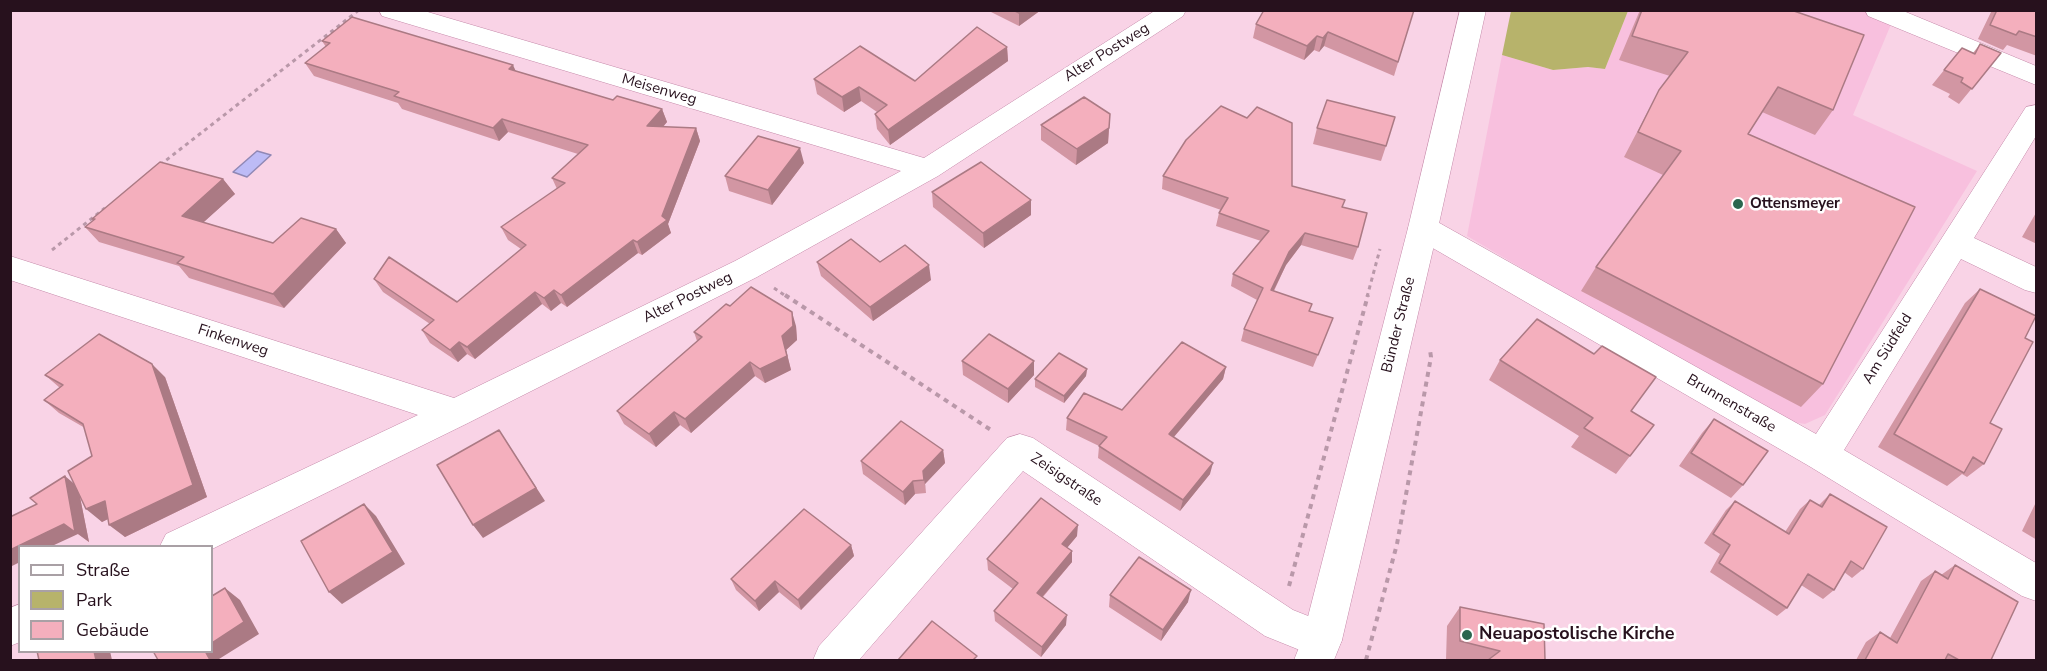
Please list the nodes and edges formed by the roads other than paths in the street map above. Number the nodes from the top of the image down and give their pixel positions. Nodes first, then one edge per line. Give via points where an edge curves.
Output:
1 (391, 10) edge
2 (1174, 10) edge
3 (1473, 10) edge
4 (1877, 10) edge
5 (2037, 76) edge
6 (2037, 114) edge
7 (928, 169) junction
8 (1423, 228) junction
9 (1955, 242) junction
10 (17, 270) edge
11 (2037, 281) edge
12 (456, 413) junction
13 (1822, 455) junction
14 (181, 545) edge
15 (2037, 583) edge
16 (1320, 654) edge
17 (832, 660) edge

1 - 7 street, Meisenweg
2 - 7 street, Alter Postweg
3 - 8 street, Bünder Straße
4 - 5 street
6 - 9 street, Am Südfeld
7 - 12 street, Alter Postweg via 746,269
8 - 13 street, Brunnenstraße
8 - 16 street, Bünder Straße
9 - 11 street
9 - 13 street, Am Südfeld
10 - 12 street, Finkenweg
12 - 14 street, Alter Postweg
13 - 15 street, Brunnenstraße
16 - 17 street, Zeisigstraße via 1020,449

